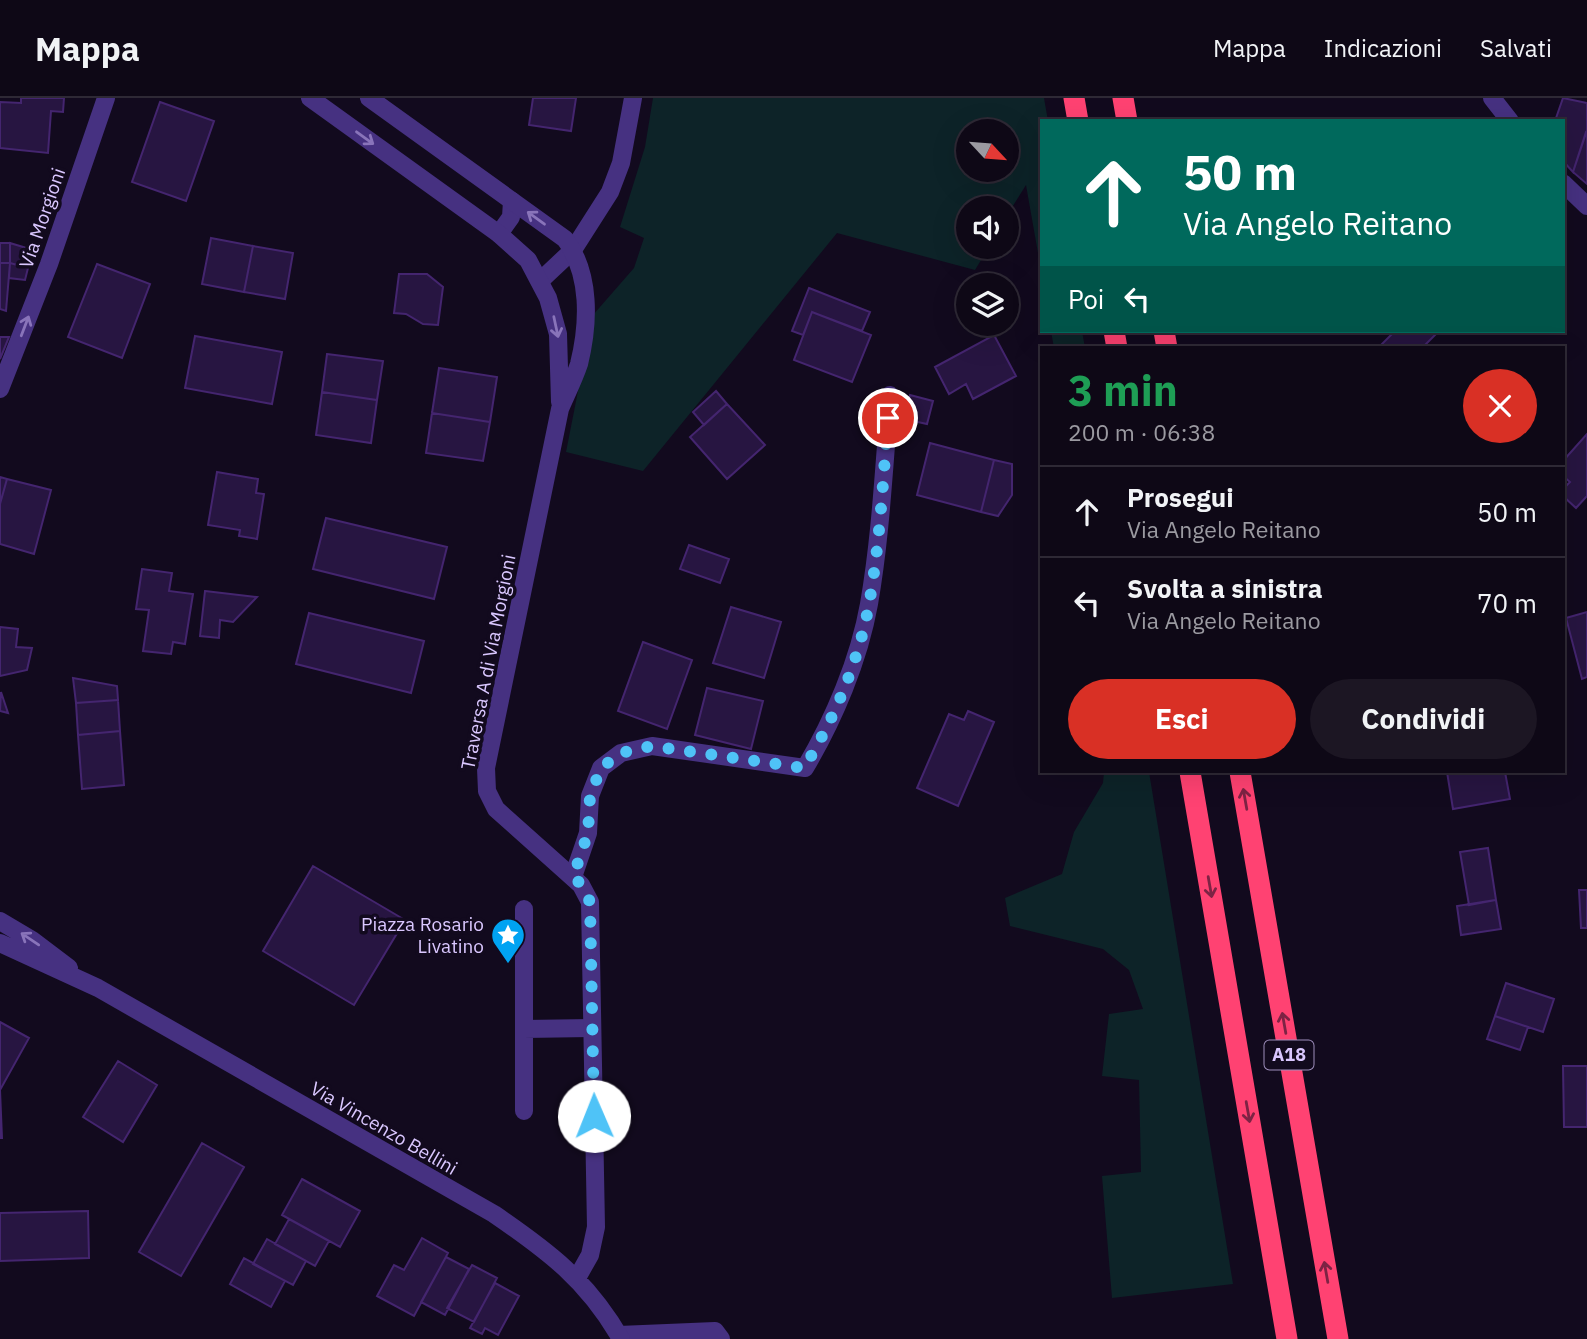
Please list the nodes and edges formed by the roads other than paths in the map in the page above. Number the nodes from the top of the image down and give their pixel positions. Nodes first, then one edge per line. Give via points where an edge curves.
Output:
1 (106, 98) edge
2 (310, 98) edge
3 (369, 98) edge
4 (633, 98) edge
5 (1074, 98) edge
6 (1124, 98) edge
7 (1492, 98) edge
8 (1078, 119) edge
9 (1127, 119) edge
10 (1508, 119) edge
11 (1565, 185) edge
12 (512, 201) junction
13 (1587, 206) edge
14 (499, 234) junction
15 (573, 250) junction
16 (540, 281) junction
17 (0, 389) edge
18 (890, 395) dead end
19 (560, 409) junction
20 (1190, 773) edge
21 (1240, 773) edge
22 (577, 881) junction
23 (524, 909) dead end
24 (0, 920) edge
25 (0, 943) edge
26 (98, 989) junction
27 (591, 1028) junction
28 (524, 1029) junction
29 (524, 1111) dead end
30 (577, 1278) junction
31 (620, 1337) edge
32 (721, 1339) edge
33 (1287, 1339) edge
34 (1338, 1339) edge

17 -> 1 street, Via Morgioni
2 -> 14 street, Traversa A di Via Morgioni
3 - 12 street, Traversa A di Via Morgioni
4 - 15 street via 621,163 610,192
5 - 8 highway
6 - 9 highway
7 - 10 street
11 - 13 street
12 - 14 street via 511,217
15 -> 12 street, Traversa A di Via Morgioni via 565,239
14 - 16 street, Traversa A di Via Morgioni via 528,260
15 - 16 street
15 - 19 street, Traversa A di Via Morgioni via 584,281 586,316 579,365
16 -> 19 street, Traversa A di Via Morgioni via 558,334
18 - 22 street via 869,605 853,665 804,768 652,746 621,753 601,768 590,796 588,833
19 - 22 street, Traversa A di Via Morgioni via 486,768 487,791 496,808
20 -> 33 highway, A18
34 -> 21 highway, A18
22 - 27 street via 590,902
23 - 28 street
26 -> 24 street
25 - 26 street
26 - 30 street, Via Vincenzo Bellini via 494,1214 544,1248
27 - 28 street
27 - 30 street via 596,1227 590,1255
28 - 29 street
30 - 31 street, Via Vincenzo Bellini
31 - 32 street via 715,1331

